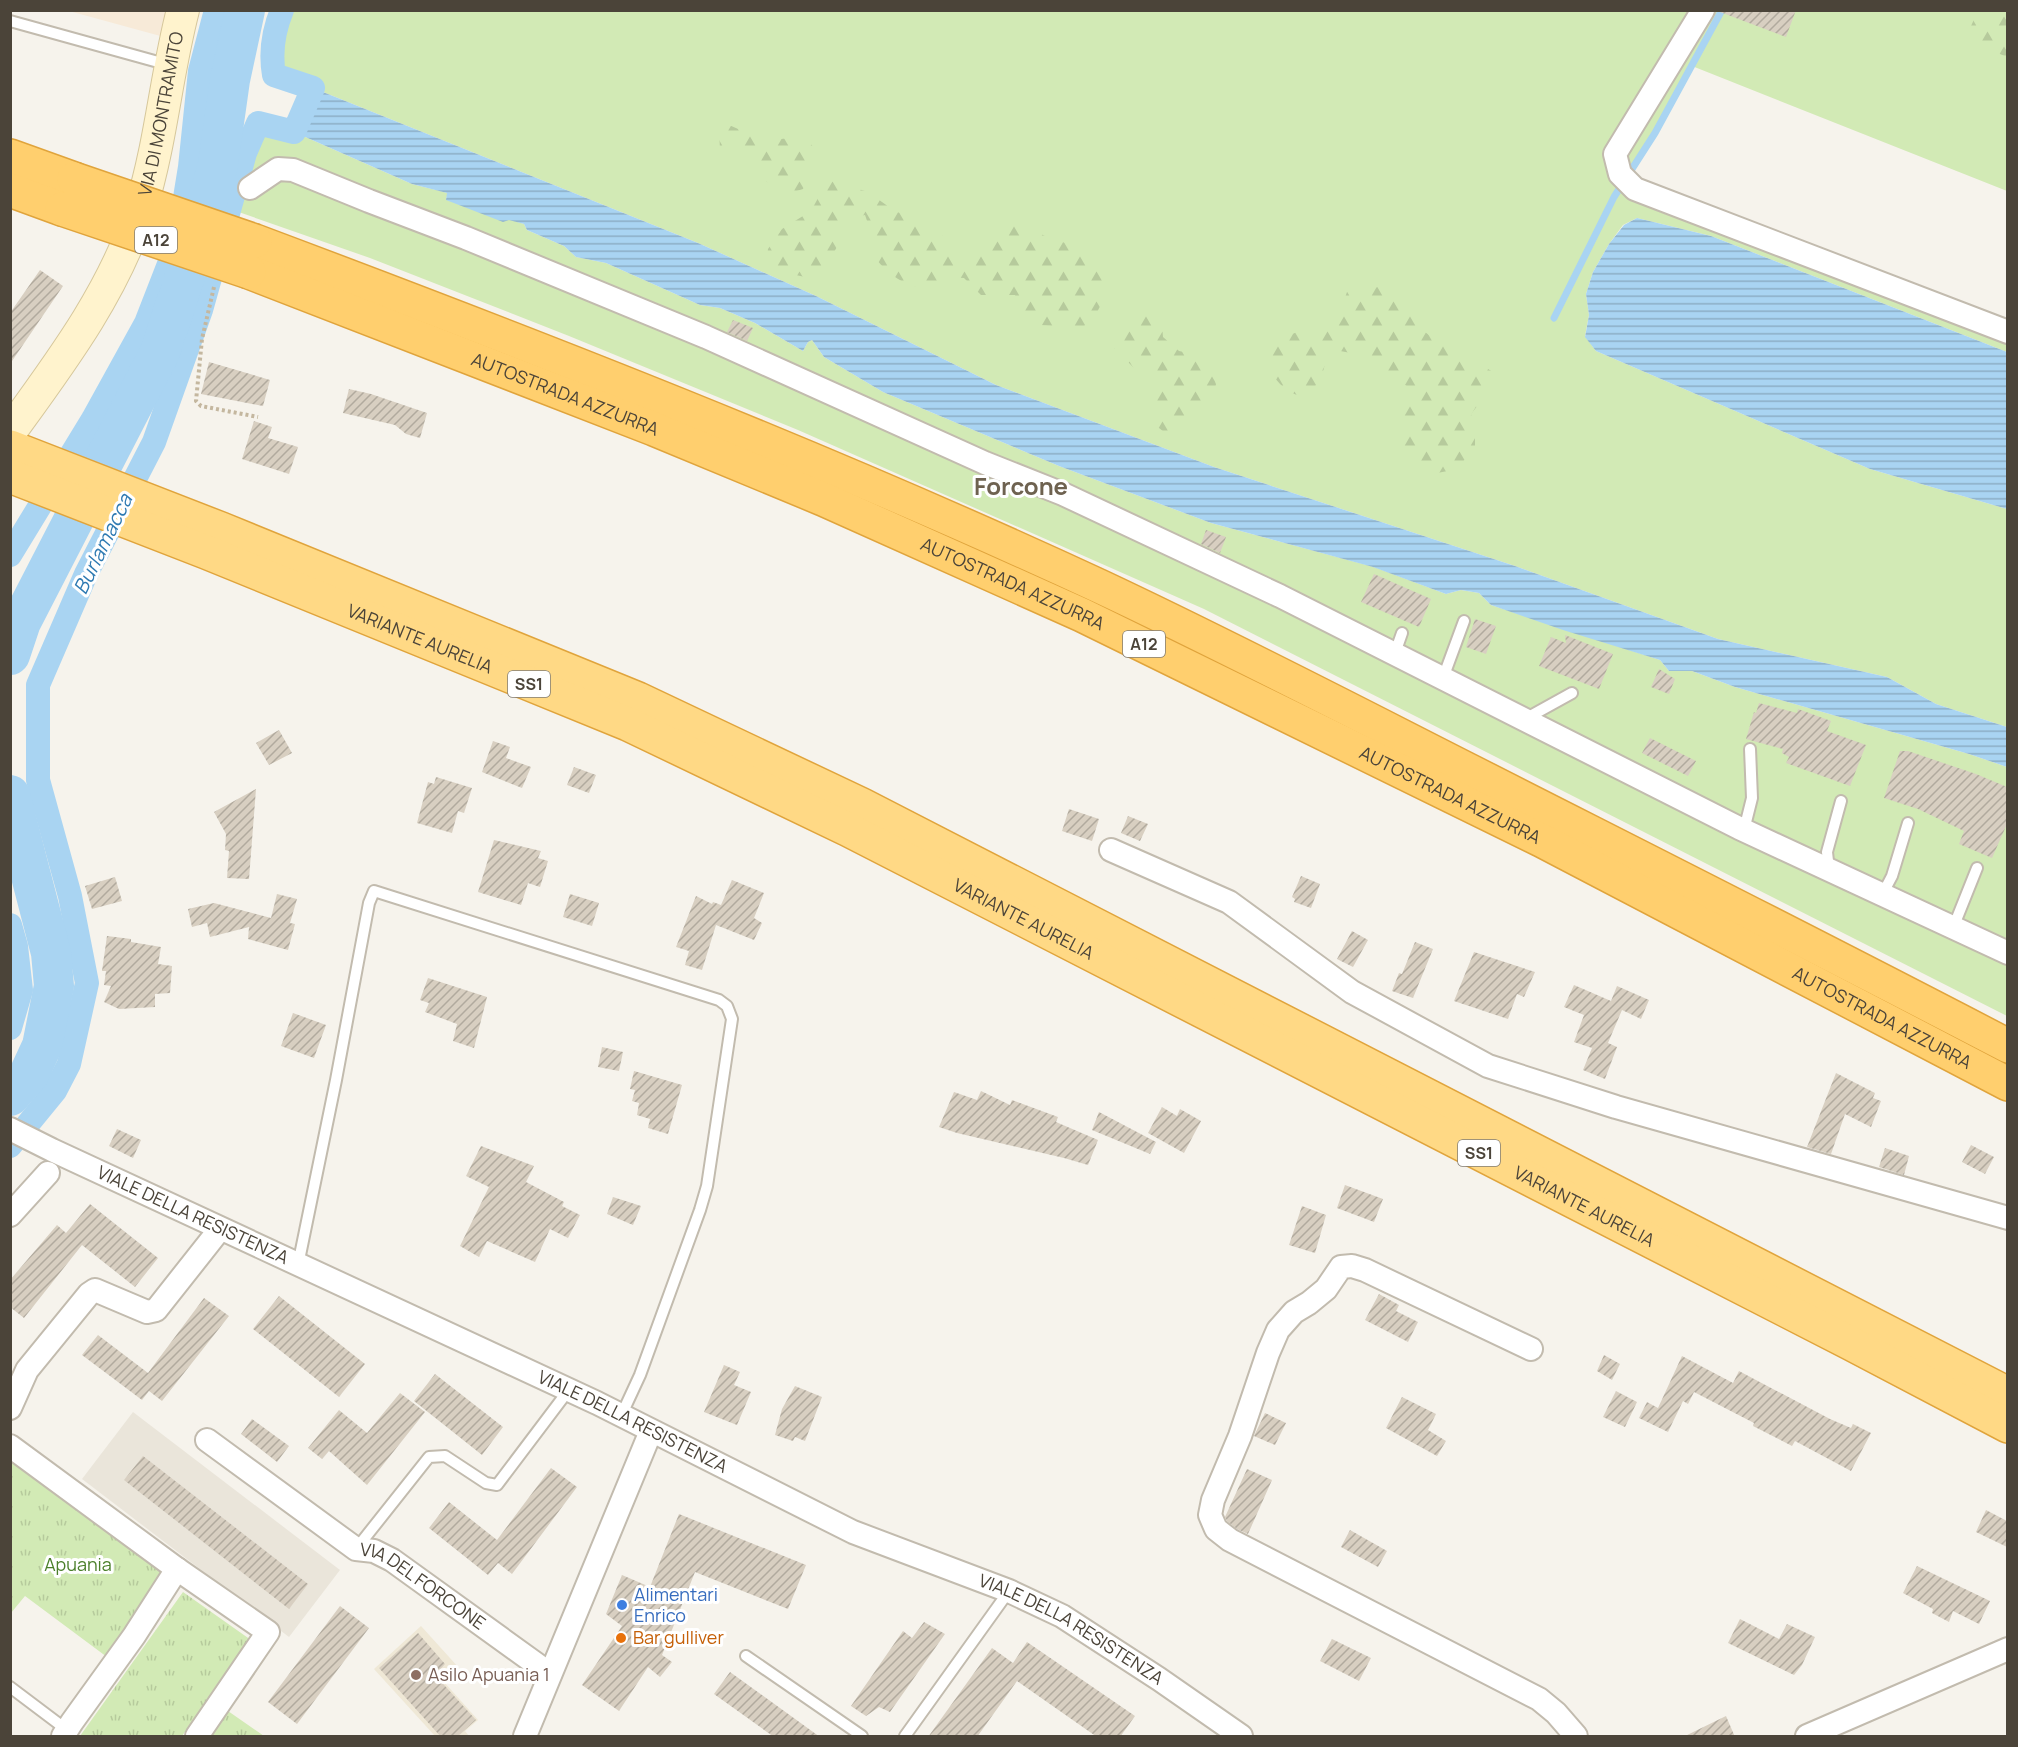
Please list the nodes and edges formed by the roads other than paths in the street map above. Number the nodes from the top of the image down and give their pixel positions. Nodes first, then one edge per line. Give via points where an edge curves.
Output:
1 (183, 10) edge
2 (1703, 10) edge
3 (10, 21) edge
4 (170, 66) junction
5 (10, 156) edge
6 (250, 188) dead end
7 (10, 190) edge
8 (68, 194) junction
9 (252, 257) junction
10 (2007, 332) edge
11 (10, 432) edge
12 (10, 447) edge
13 (10, 476) edge
14 (213, 541) junction
15 (1464, 621) dead end
16 (1443, 678) junction
17 (1572, 693) dead end
18 (1525, 719) junction
19 (1750, 749) dead end
20 (1841, 801) dead end
21 (1908, 823) dead end
22 (1744, 830) junction
23 (1111, 850) dead end
24 (1977, 868) dead end
25 (958, 869) junction
26 (1829, 870) junction
27 (1882, 895) junction
28 (1953, 928) junction
29 (2007, 953) edge
30 (2007, 1046) edge
31 (2007, 1084) edge
32 (10, 1129) edge
33 (50, 1161) junction
34 (10, 1215) edge
35 (2007, 1218) edge
36 (220, 1228) junction
37 (298, 1265) junction
38 (1531, 1349) dead end
39 (568, 1391) junction
40 (2007, 1394) edge
41 (10, 1408) edge
42 (621, 1416) junction
43 (2007, 1426) edge
44 (651, 1431) junction
45 (207, 1440) dead end
46 (10, 1446) edge
47 (356, 1549) junction
48 (177, 1569) junction
49 (1008, 1591) junction
50 (2007, 1649) edge
51 (746, 1656) dead end
52 (550, 1674) junction
53 (10, 1688) edge
54 (65, 1733) edge
55 (525, 1736) edge
56 (196, 1737) edge
57 (862, 1737) edge
58 (905, 1737) edge
59 (1241, 1737) edge
60 (1576, 1737) edge
61 (1807, 1737) edge

1 - 4 main road, VIA DI MONTRAMITO
2 - 10 street via 1615,154 1627,180
3 - 4 lane
4 - 11 main road, VIA DI MONTRAMITO via 145,192 124,252 95,308
5 - 8 highway, AUTOSTRADA AZZURRA / A12
6 - 16 street via 278,169 294,170 466,238 706,337 985,463 1063,494 1280,596 1398,643
7 - 8 highway, AUTOSTRADA AZZURRA / A12
8 - 9 highway, AUTOSTRADA AZZURRA / A12, bridge
9 - 30 highway, AUTOSTRADA AZZURRA / A12 via 469,321 839,471 1099,586 1843,959
9 - 31 highway, AUTOSTRADA AZZURRA / A12 via 823,499 1082,615 1540,840
12 - 14 highway, VARIANTE AURELIA / SS1
13 - 14 highway, VARIANTE AURELIA / SS1
14 - 25 highway, VARIANTE AURELIA / SS1 via 638,699
15 - 16 lane
16 - 18 street
17 - 18 lane
18 - 22 street
19 - 22 lane via 1752,798
20 - 26 lane via 1827,852
21 - 27 lane
22 - 26 street
23 - 35 street via 1229,902 1352,992 1488,1066
24 - 28 lane
25 - 40 highway, VARIANTE AURELIA / SS1
25 - 43 highway, VARIANTE AURELIA / SS1
26 - 27 street
27 - 28 street
28 - 29 street
32 - 33 street, VIALE DELLA RESISTENZA
33 - 34 street
33 - 36 street, VIALE DELLA RESISTENZA
36 - 37 street, VIALE DELLA RESISTENZA
36 - 41 street via 156,1310 147,1312 96,1290 88,1293 27,1370
37 - 39 street, VIALE DELLA RESISTENZA
37 - 42 lane via 374,891 719,1000 727,1006 732,1019 707,1186 640,1376
38 - 60 street via 1365,1270 1341,1267 1326,1289 1294,1312 1278,1330 1210,1515 1216,1529 1230,1540 1539,1699
39 - 42 street, VIALE DELLA RESISTENZA
39 - 47 lane via 496,1485 486,1483 445,1456 429,1458
42 - 44 street, VIALE DELLA RESISTENZA
44 - 49 street, VIALE DELLA RESISTENZA via 853,1532
44 - 52 street
45 - 47 street, VIA DEL FORCONE
46 - 48 street
47 - 52 street, VIA DEL FORCONE via 374,1551 392,1560
48 - 54 street
48 - 56 street via 268,1632
49 - 58 lane
49 - 59 street, VIALE DELLA RESISTENZA via 1062,1616
50 - 61 street
51 - 57 lane
52 - 55 street
53 - 54 lane

